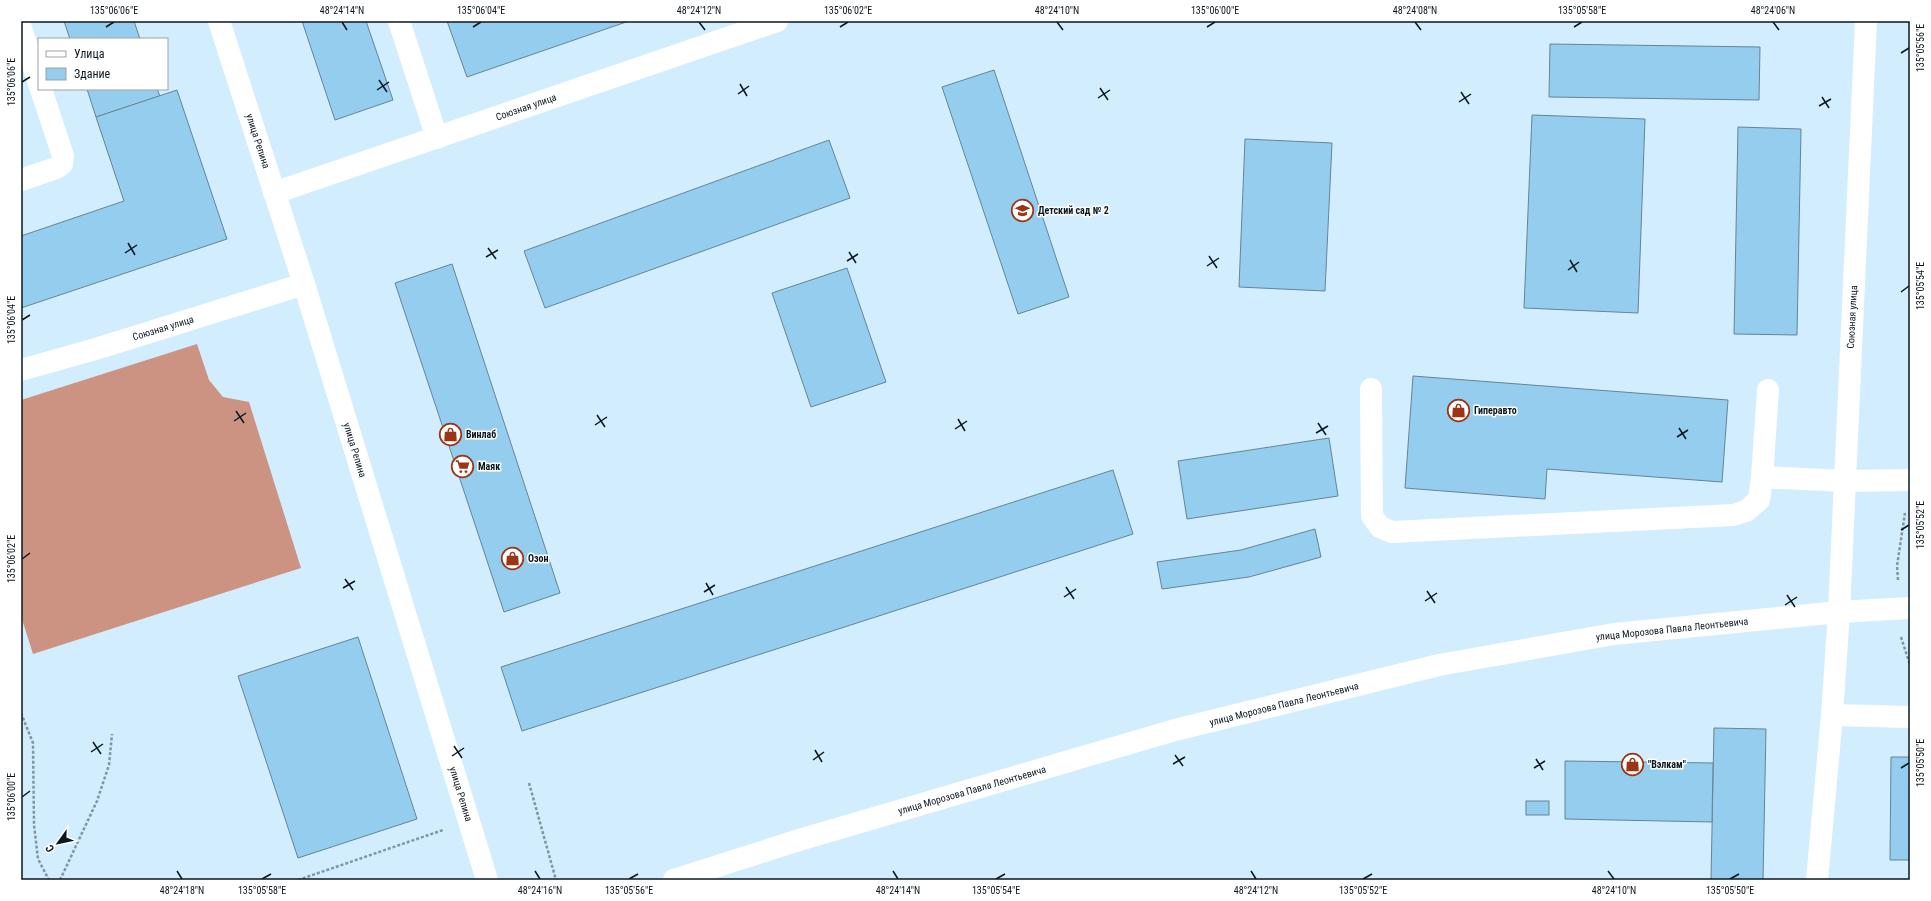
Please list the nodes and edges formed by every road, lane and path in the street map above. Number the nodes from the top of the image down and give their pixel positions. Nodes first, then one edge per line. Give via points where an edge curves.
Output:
1 (219, 21) edge
2 (399, 21) edge
3 (777, 21) edge
4 (1866, 21) edge
5 (21, 28) edge
6 (38, 81) edge
7 (41, 90) edge
8 (437, 138) junction
9 (21, 180) edge
10 (274, 193) junction
11 (304, 284) junction
12 (21, 370) edge
13 (1371, 389) dead end
14 (1768, 390) dead end
15 (1762, 477) junction
16 (1910, 480) edge
17 (1845, 481) junction
18 (1910, 608) edge
19 (1839, 612) junction
20 (21, 713) edge
21 (1832, 715) junction
22 (1910, 718) edge
23 (112, 734) dead end
24 (529, 783) dead end
25 (469, 821) junction
26 (49, 880) edge
27 (60, 880) edge
28 (298, 880) edge
29 (487, 880) edge
30 (556, 880) edge
31 (674, 880) edge
32 (1817, 880) edge

1 - 10 street, улица Репина
2 - 8 street
3 - 8 street, Союзная улица
4 - 17 street, Союзная улица
5 - 6 street
7 - 9 street via 63,156 62,164
8 - 10 street, Союзная улица
10 - 11 street, улица Репина
11 - 12 street, Союзная улица
11 - 25 street, улица Репина
13 - 15 street via 1372,516 1380,527 1392,532 1733,515 1746,511 1759,500
14 - 15 street
15 - 17 street
16 - 17 street
17 - 19 street, Союзная улица
18 - 19 street, улица Морозова Павла Леонтьевича
19 - 21 street, Союзная улица
19 - 31 street, улица Морозова Павла Леонтьевича via 1614,634 1440,665 1175,730 799,840
20 - 26 path via 33,743 34,825 38,859
21 - 22 street
21 - 32 street, Союзная улица
23 - 27 path via 109,765 97,801
24 - 30 path
25 - 28 path
25 - 29 street, улица Репина

